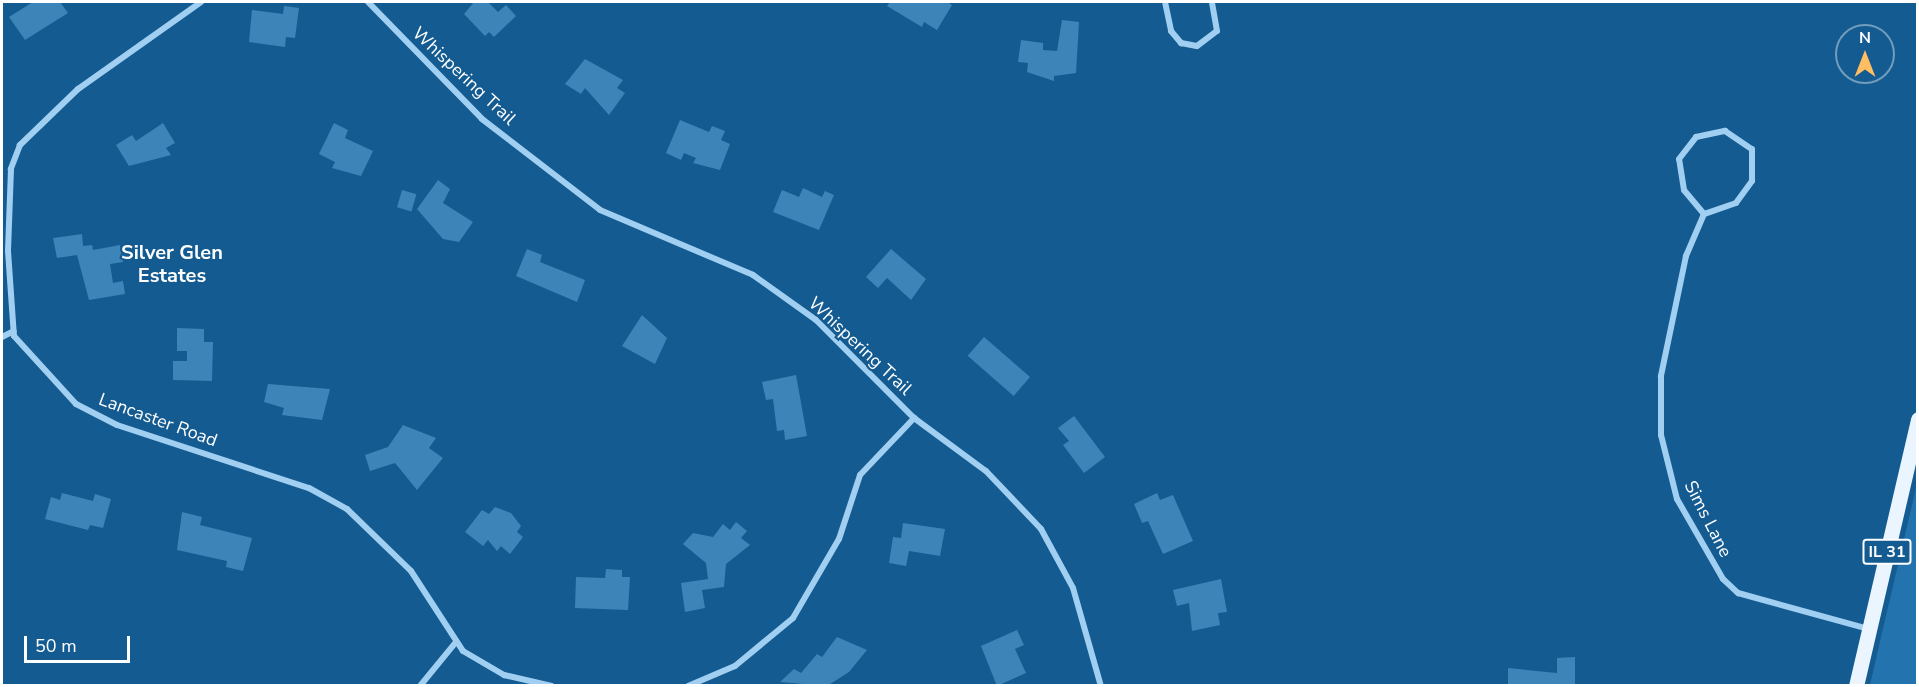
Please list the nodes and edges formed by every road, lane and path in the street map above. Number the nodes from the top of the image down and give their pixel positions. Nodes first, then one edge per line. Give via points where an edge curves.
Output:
1 (201, 2) edge
2 (368, 2) edge
3 (1165, 2) edge
4 (1212, 2) edge
5 (1704, 214) junction
6 (14, 331) junction
7 (2, 337) edge
8 (914, 418) junction
9 (1917, 419) edge
10 (1869, 629) junction
11 (456, 642) junction
12 (420, 686) edge
13 (552, 686) edge
14 (688, 686) edge
15 (1101, 686) edge
16 (1856, 686) edge

1 - 6 street via 78,89 21,145 10,181
2 - 8 street, Whispering Trail via 482,119 600,210 753,274 816,320
3 - 4 street via 1171,31 1181,43 1197,46 1217,31
5 - 5 street via 1736,203 1752,181 1752,149 1725,131 1696,137 1679,159 1684,190
5 - 10 street, Sims Lane via 1686,256 1661,376 1661,435 1677,499 1722,579 1738,593
6 - 7 street
6 - 11 street, Lancaster Road via 43,373 76,404 117,424 309,488 347,509 411,572
8 - 14 street via 860,475 839,539 793,618 735,666
8 - 15 street, Whispering Trail via 986,471 1041,529 1073,588
9 - 10 main road, IL 31
10 - 16 main road, IL 31
11 - 12 street
11 - 13 street, Lancaster Road via 504,675

